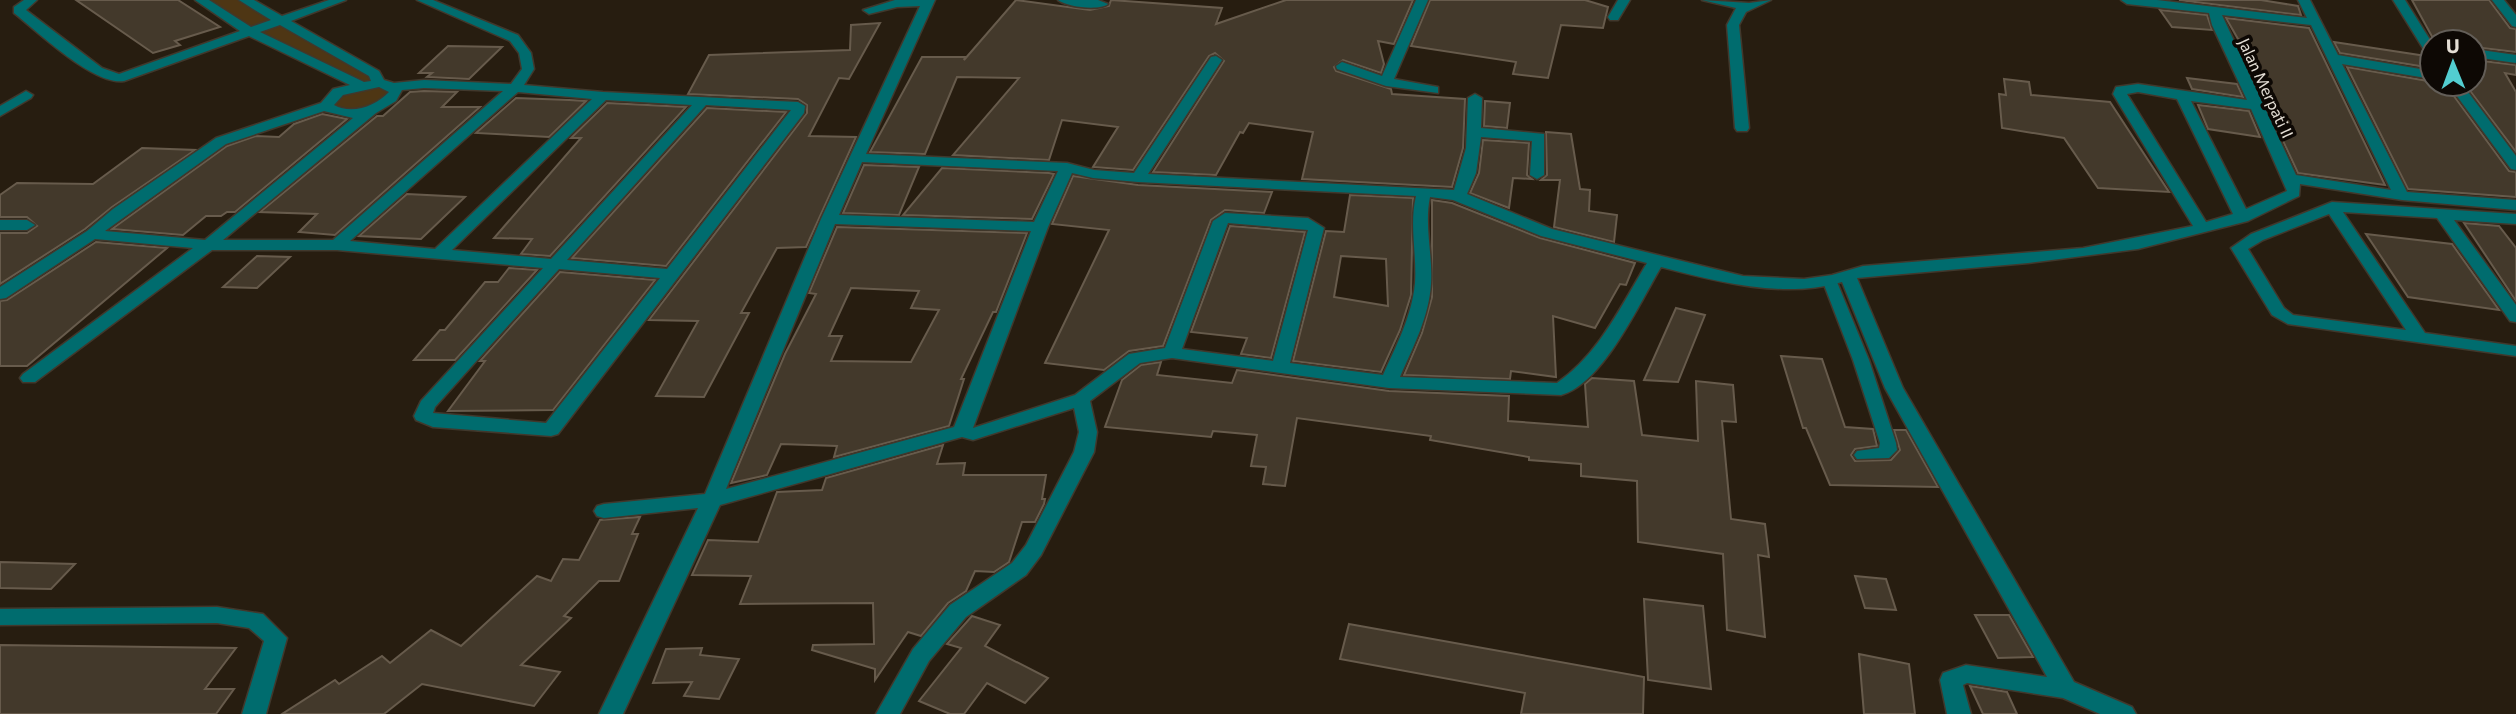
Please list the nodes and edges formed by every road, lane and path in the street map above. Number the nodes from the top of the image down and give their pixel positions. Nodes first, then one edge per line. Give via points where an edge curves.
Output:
1 (31, 0) edge
2 (201, 0) edge
3 (245, 0) edge
4 (340, 0) edge
5 (423, 0) edge
6 (1064, 0) edge
7 (1422, 0) edge
8 (1624, 0) edge
9 (1709, 0) edge
10 (1765, 0) edge
11 (2127, 0) edge
12 (2304, 0) edge
13 (2396, 0) edge
14 (2497, 0) edge
15 (928, 1) edge
16 (1102, 4) dead end
17 (1748, 6) junction
18 (869, 10) dead end
19 (2215, 12) junction
20 (1614, 17) dead end
21 (279, 21) junction
22 (2314, 22) junction
23 (2516, 23) edge
24 (248, 31) junction
25 (2418, 31) edge
26 (2488, 55) edge
27 (2332, 58) junction
28 (2516, 58) edge
29 (1216, 60) dead end
30 (1342, 66) dead end
31 (2418, 73) edge
32 (1386, 82) junction
33 (379, 83) junction
34 (359, 85) junction
35 (394, 87) junction
36 (515, 88) junction
37 (1433, 90) dead end
38 (26, 95) dead end
39 (603, 96) junction
40 (2182, 96) junction
41 (1475, 98) dead end
42 (2465, 98) edge
43 (702, 102) junction
44 (2253, 105) junction
45 (326, 106) junction
46 (373, 108) junction
47 (0, 113) edge
48 (1742, 128) dead end
49 (1474, 132) junction
50 (858, 158) junction
51 (2516, 166) edge
52 (1067, 167) junction
53 (1537, 175) dead end
54 (1138, 178) junction
55 (2290, 178) junction
56 (1424, 192) junction
57 (1459, 196) junction
58 (2402, 196) junction
59 (2516, 205) edge
60 (2332, 207) junction
61 (2442, 215) junction
62 (2243, 218) junction
63 (829, 219) junction
64 (2516, 219) edge
65 (0, 225) edge
66 (27, 225) dead end
67 (1040, 227) junction
68 (2202, 228) junction
69 (92, 234) junction
70 (208, 245) junction
71 (337, 245) junction
72 (439, 254) junction
73 (1657, 261) junction
74 (558, 264) junction
75 (670, 274) junction
76 (1839, 279) junction
77 (0, 294) edge
78 (2516, 317) edge
79 (2419, 337) junction
80 (2516, 351) edge
81 (1172, 353) junction
82 (1280, 368) junction
83 (29, 378) dead end
84 (1389, 382) junction
85 (1081, 399) junction
86 (962, 431) junction
87 (1863, 455) dead end
88 (712, 500) junction
89 (604, 511) dead end
90 (0, 617) edge
91 (2066, 689) junction
92 (254, 714) edge
93 (611, 714) edge
94 (888, 714) edge
95 (1959, 714) edge
96 (2124, 714) edge

1 - 24 street via 18,9 97,71 119,78
2 - 24 street
3 - 21 street
4 - 21 street
5 - 36 street via 514,38 528,62
6 - 16 street
7 - 32 street
8 - 20 street
9 - 17 street
10 - 17 street
11 - 19 street
12 - 22 street
13 - 25 street
14 - 23 street
15 - 18 street
15 - 50 street
17 - 48 street via 1735,16 1733,25
19 - 22 street
19 - 44 street, Jalan Merpati II
21 - 24 street
21 - 33 street via 374,75
22 - 27 street
24 - 34 street
26 - 28 street
27 - 31 street
27 - 58 street
29 - 54 street
30 - 32 street
32 - 37 street
33 - 34 street
33 - 35 street
34 - 45 street via 338,92
35 - 36 street
35 - 46 street via 395,95
36 - 39 street
36 - 71 street
38 - 47 street
39 - 43 street
39 - 72 street
40 - 44 street
40 - 62 street
40 - 68 street via 2128,88 2120,94
41 - 49 street
42 - 51 street
43 - 74 street
43 - 75 street via 794,104 799,109
44 - 55 street, Jalan Merpati II
45 - 46 street via 342,113
45 - 69 street via 221,141
46 - 70 street
49 - 53 street via 1539,137
49 - 57 street via 1469,171
50 - 52 street
50 - 63 street
52 - 54 street
52 - 67 street
54 - 56 street
55 - 58 street
55 - 62 street via 2294,192
56 - 57 street
56 - 84 street via 1420,307
57 - 73 street via 1536,230
58 - 59 street
60 - 61 street
60 - 79 street
60 - 79 street via 2239,248 2278,311 2288,319
61 - 64 street
61 - 78 street
62 - 68 street
63 - 67 street
63 - 88 street
65 - 66 street
67 - 86 street
68 - 76 street via 2120,247 1863,271
69 - 70 street
69 - 77 street
70 - 71 street
70 - 83 street
71 - 72 street
72 - 74 street
73 - 76 street via 1758,284
73 - 84 street via 1603,346 1571,383 1560,389
74 - 75 street
74 - 75 street via 427,405 423,416 433,421 551,430
76 - 87 lane via 1888,443 1883,454
76 - 91 street via 1894,388
79 - 80 street
81 - 82 street
81 - 82 street via 1223,219 1313,224 1316,228
81 - 85 street via 1135,358
82 - 84 street
85 - 86 street via 973,434
85 - 94 street via 1088,432 1084,452 1034,550 1019,569 958,611 921,655
86 - 88 street
88 - 89 street
88 - 93 street
90 - 92 street via 217,615 255,620 276,638
91 - 95 street via 1966,674 1951,680
91 - 96 street

